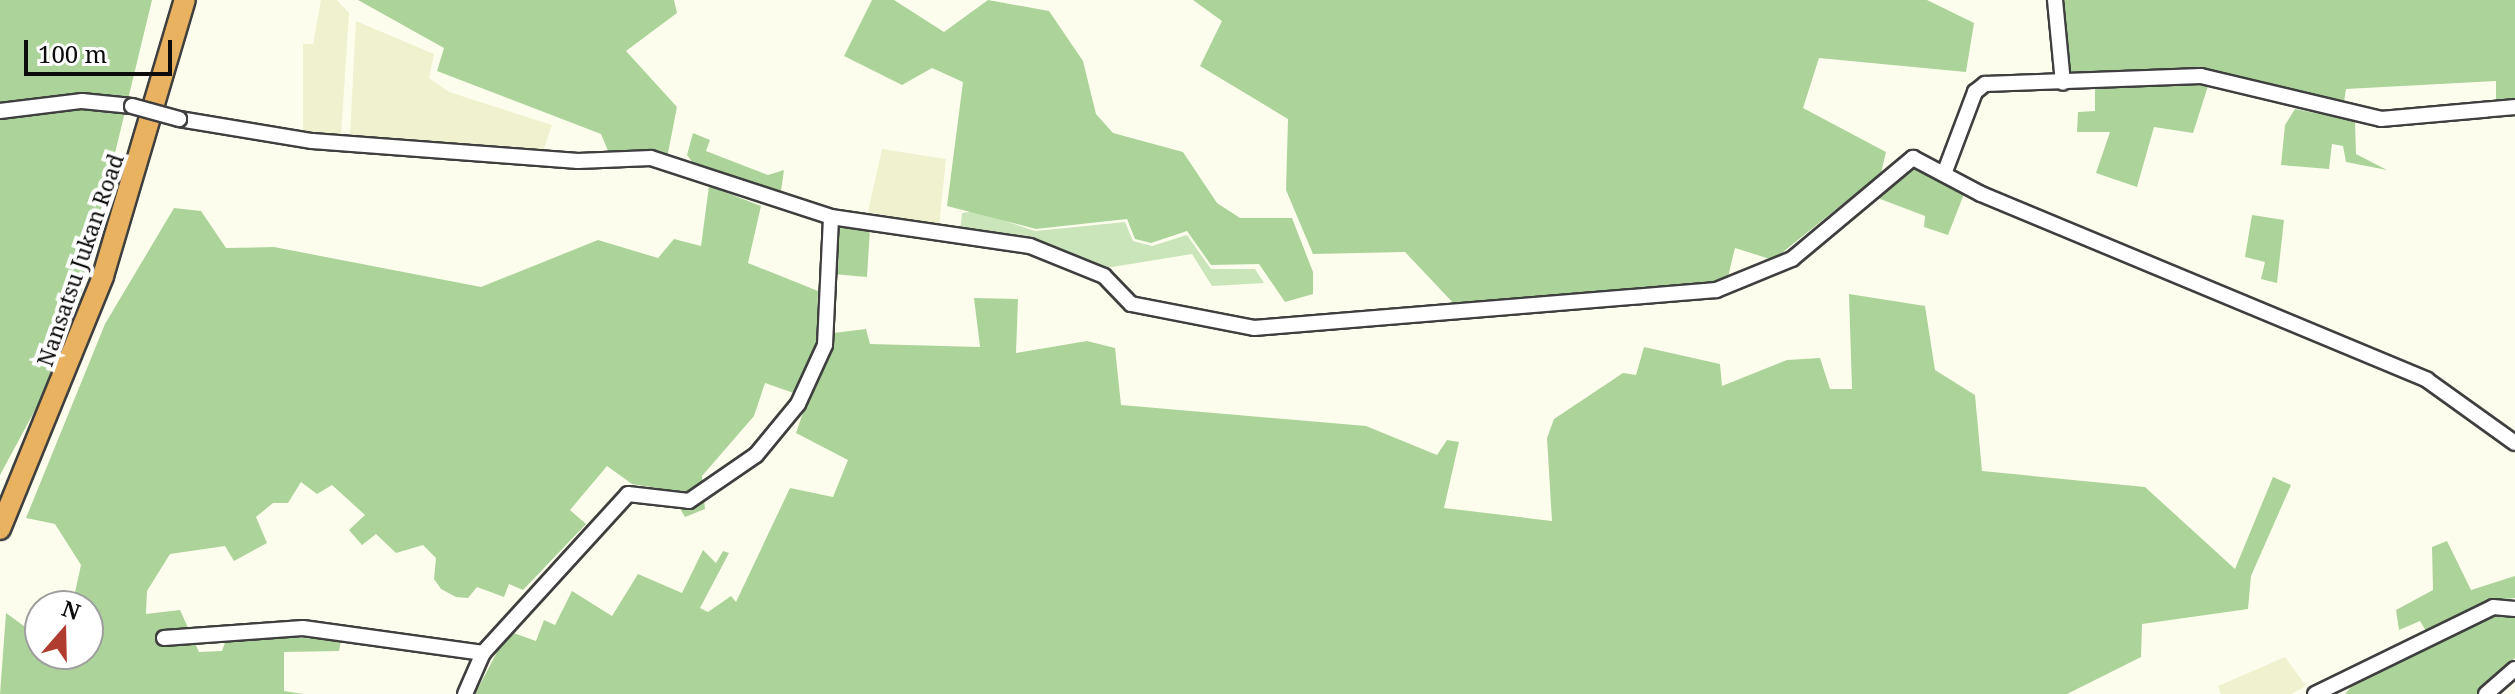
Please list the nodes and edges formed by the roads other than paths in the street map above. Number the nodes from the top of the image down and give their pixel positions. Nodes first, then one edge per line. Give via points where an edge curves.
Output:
1 (185, 0) edge
2 (2055, 0) edge
3 (2063, 83) junction
4 (2515, 107) edge
5 (0, 111) edge
6 (1944, 174) junction
7 (831, 217) junction
8 (2515, 443) edge
9 (0, 529) edge
10 (2515, 609) edge
11 (164, 638) dead end
12 (483, 653) junction
13 (2515, 669) edge
14 (465, 694) edge
15 (2315, 694) edge
16 (2486, 694) edge

1 - 9 highway, Nansatsu Jukan Road via 103,276
2 - 3 street
3 - 4 street via 2201,76 2381,119
3 - 6 street via 1979,86
5 - 7 street, bridge via 82,101 312,141 578,161 636,155
6 - 7 street via 1913,158 1792,259 1716,290 1254,328 1131,304 1104,276 1030,246
6 - 8 street via 2427,380
7 - 12 street via 825,345 798,404 756,455 689,501 628,494
10 - 15 street via 2493,607
11 - 12 street via 303,628
12 - 14 street
13 - 16 street

